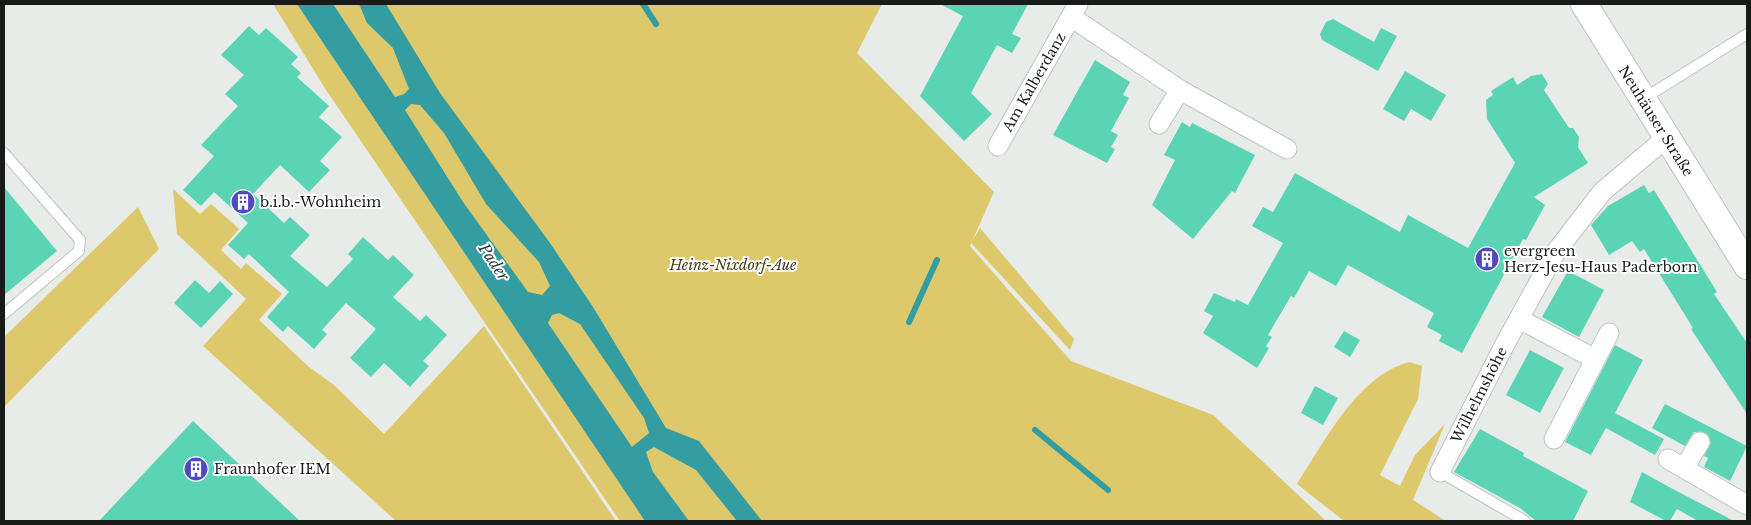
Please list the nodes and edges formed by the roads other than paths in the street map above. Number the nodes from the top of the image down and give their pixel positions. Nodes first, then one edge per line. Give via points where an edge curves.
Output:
1 (1584, 4) edge
2 (1074, 11) edge
3 (1747, 34) edge
4 (1180, 90) junction
5 (1642, 99) junction
6 (1159, 124) dead end
7 (1666, 138) junction
8 (998, 146) dead end
9 (1287, 149) dead end
10 (4, 153) edge
11 (1747, 266) edge
12 (4, 314) edge
13 (1519, 319) junction
14 (1609, 333) dead end
15 (1595, 359) junction
16 (1554, 439) dead end
17 (1700, 442) dead end
18 (1440, 472) joint
19 (1747, 506) edge
20 (1525, 521) edge

1 - 5 main road, Neuhäuser Straße
2 - 4 street, Am Kalberdanz
2 - 8 street, Am Kalberdanz
3 - 5 lane
4 - 6 street
4 - 9 street, Am Kalberdanz
5 - 7 main road, Neuhäuser Straße
7 - 11 main road, Neuhäuser Straße
7 - 13 street, Wilhelmshöhe via 1602,192 1555,253
10 - 12 lane via 80,240 80,251
13 - 15 street
13 - 18 street, Wilhelmshöhe
14 - 15 street
15 - 16 street
17 - 19 street via 1676,464
18 - 20 lane

